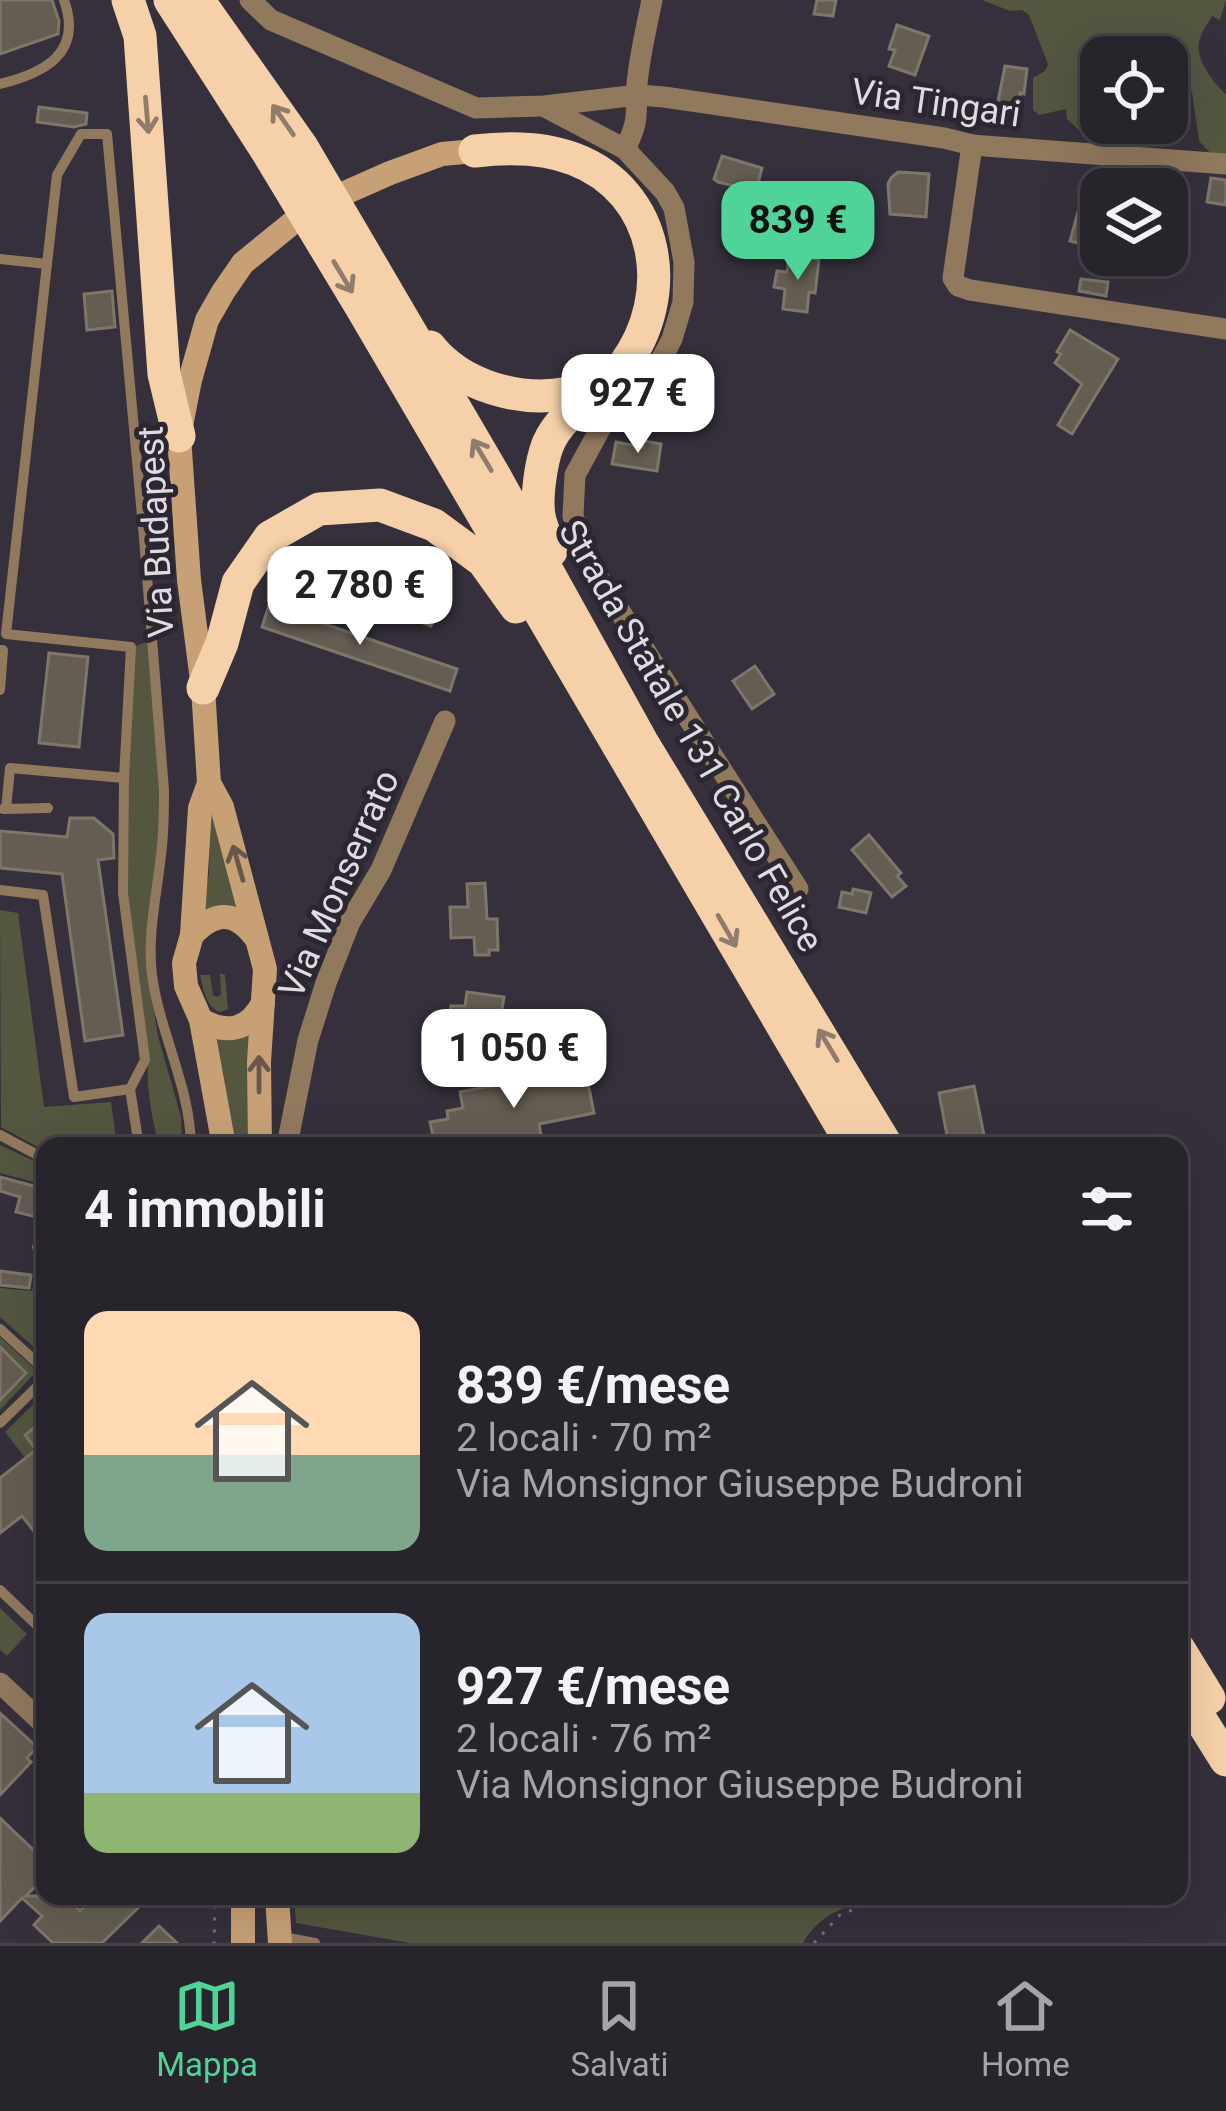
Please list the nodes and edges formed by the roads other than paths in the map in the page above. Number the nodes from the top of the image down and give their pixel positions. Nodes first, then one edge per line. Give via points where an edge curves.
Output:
1 (64, 0) edge
2 (128, 0) edge
3 (170, 0) edge
4 (198, 0) edge
5 (250, 0) edge
6 (652, 0) edge
7 (0, 84) edge
8 (638, 95) junction
9 (544, 106) junction
10 (476, 108) junction
11 (972, 145) junction
12 (625, 149) junction
13 (475, 151) junction
14 (1226, 164) edge
15 (0, 259) edge
16 (47, 264) junction
17 (383, 288) junction
18 (1226, 329) edge
19 (623, 366) junction
20 (179, 436) junction
21 (6, 634) junction
22 (2, 650) edge
23 (202, 688) junction
24 (0, 690) edge
25 (445, 721) dead end
26 (642, 742) junction
27 (5, 767) edge
28 (124, 778) junction
29 (209, 783) junction
30 (647, 793) junction
31 (48, 808) dead end
32 (3, 809) edge
33 (798, 889) dead end
34 (0, 890) edge
35 (192, 935) junction
36 (260, 946) junction
37 (263, 1003) junction
38 (201, 1021) junction
39 (130, 1089) junction
40 (0, 1135) edge
41 (138, 1137) edge
42 (191, 1137) edge
43 (222, 1137) edge
44 (260, 1137) edge
45 (291, 1137) edge
46 (848, 1137) edge
47 (882, 1137) edge
48 (36, 1154) edge
49 (0, 1329) edge
50 (36, 1366) edge
51 (36, 1385) edge
52 (0, 1424) edge
53 (0, 1590) edge
54 (36, 1624) edge
55 (1188, 1669) edge
56 (0, 1683) edge
57 (1188, 1694) edge
58 (36, 1717) edge
59 (1212, 1721) edge
60 (1226, 1760) edge
61 (1226, 1774) edge
62 (281, 1905) edge
63 (296, 1941) edge

1 - 7 lane via 70,27 61,53 48,67
2 -> 20 highway via 140,36 164,374
3 -> 30 highway, Strada Statale 131 Carlo Felice
17 -> 4 highway, Strada Statale 131 Carlo Felice via 302,147
5 - 10 street via 271,20
6 - 8 street
8 - 9 street, Via Tingari
8 - 11 street, Via Tingari
8 - 12 street
9 - 10 street, Via Tingari
9 - 12 street, Via Tingari
10 - 13 street
11 - 14 street, Via Tingari
11 - 18 street via 958,286
12 - 33 street, Via Tingari via 674,208 683,302 659,364 605,420 575,475 573,516 587,560
13 - 19 highway via 509,147 573,158 623,191 648,233 656,286
13 - 20 main road, Via Budapest via 442,154 346,193 243,263 207,320
15 - 16 lane
16 - 21 lane
16 - 42 lane via 58,175 81,134 107,134 164,790 151,971
17 - 19 highway via 442,361 480,385 572,393
26 -> 17 highway, Strada Statale 131 Carlo Felice
19 - 26 highway via 563,420 548,446 538,513
20 - 23 main road, Via Budapest
21 - 22 lane
21 - 28 lane via 131,647
22 - 24 lane
23 - 29 main road, Via Budapest
23 - 30 highway via 238,583 270,538 319,509 380,505 434,524 483,561
25 - 45 street, Via Monserrato via 326,983
47 -> 26 highway, Strada Statale 131 Carlo Felice
27 - 28 lane
27 - 32 lane
28 - 39 lane via 123,893 146,1060
29 - 35 main road, Via Budapest via 200,808
36 -> 29 main road, Via Budapest
30 -> 46 highway, Strada Statale 131 Carlo Felice
31 - 32 lane
34 - 39 lane via 44,895 74,1097
35 - 36 main road via 222,916 247,926
35 - 38 main road, Via Budapest via 186,986
36 - 37 main road, Via Budapest
37 - 38 main road via 239,1028
44 -> 37 main road, Via Budapest
38 - 43 main road, Via Budapest
39 - 41 lane
40 - 48 lane
49 - 50 lane
51 - 52 lane
53 - 54 lane
55 - 59 highway
56 - 58 street
57 - 59 highway
59 - 60 highway
59 - 61 highway
62 - 63 main road

